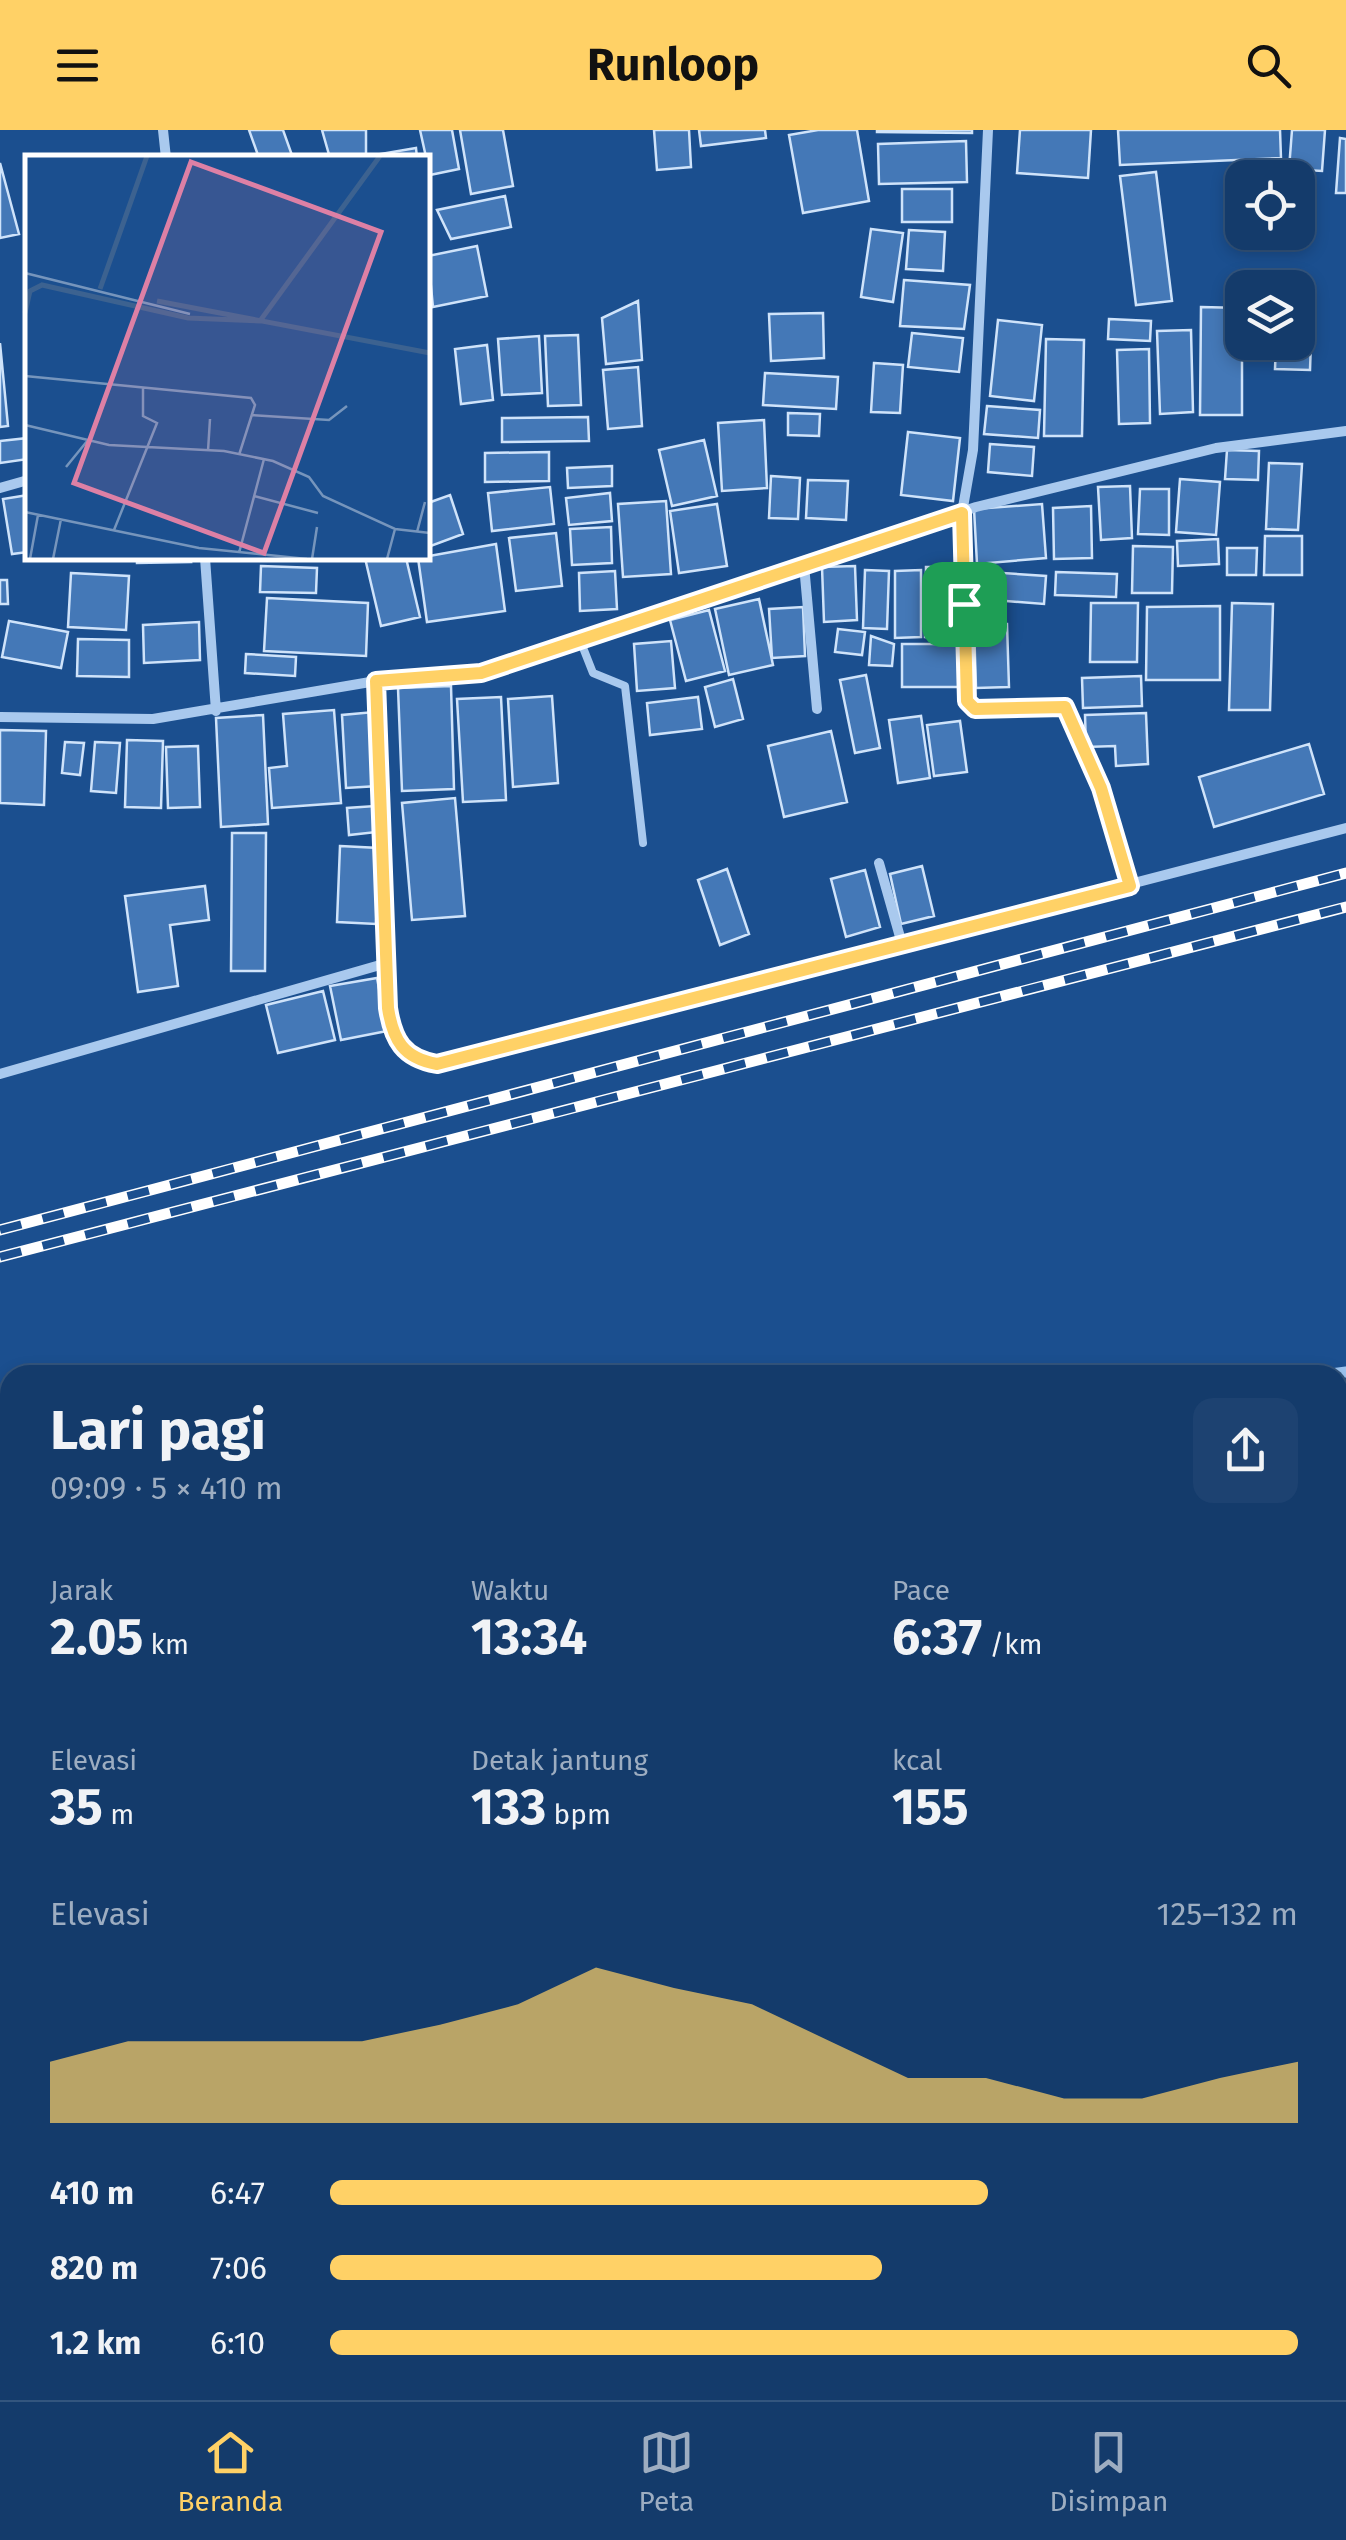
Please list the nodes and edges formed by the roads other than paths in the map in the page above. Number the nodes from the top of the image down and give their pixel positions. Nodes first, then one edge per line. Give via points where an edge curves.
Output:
1 (163, 130) edge
2 (988, 130) edge
3 (166, 155) edge
4 (1346, 431) edge
5 (25, 481) edge
6 (0, 488) edge
7 (962, 513) junction
8 (206, 560) edge
9 (804, 566) junction
10 (580, 640) junction
11 (376, 681) junction
12 (817, 709) dead end
13 (216, 711) junction
14 (0, 717) edge
15 (1346, 828) edge
16 (643, 843) dead end
17 (879, 862) dead end
18 (1130, 886) junction
19 (902, 944) junction
20 (386, 962) junction
21 (0, 1074) edge

1 - 3 street
2 - 7 street via 973,450
4 - 7 street via 1216,448
5 - 6 street
7 - 9 street
7 - 18 street via 967,701 975,709 1065,707 1101,788
8 - 13 street
9 - 10 street
9 - 12 street
10 - 11 street via 481,673
10 - 16 lane via 594,673 625,686
11 - 13 street
11 - 20 street
13 - 14 street via 153,719
15 - 18 street
17 - 19 street
18 - 19 street
19 - 20 street via 437,1064 419,1061 398,1044
20 - 21 street

